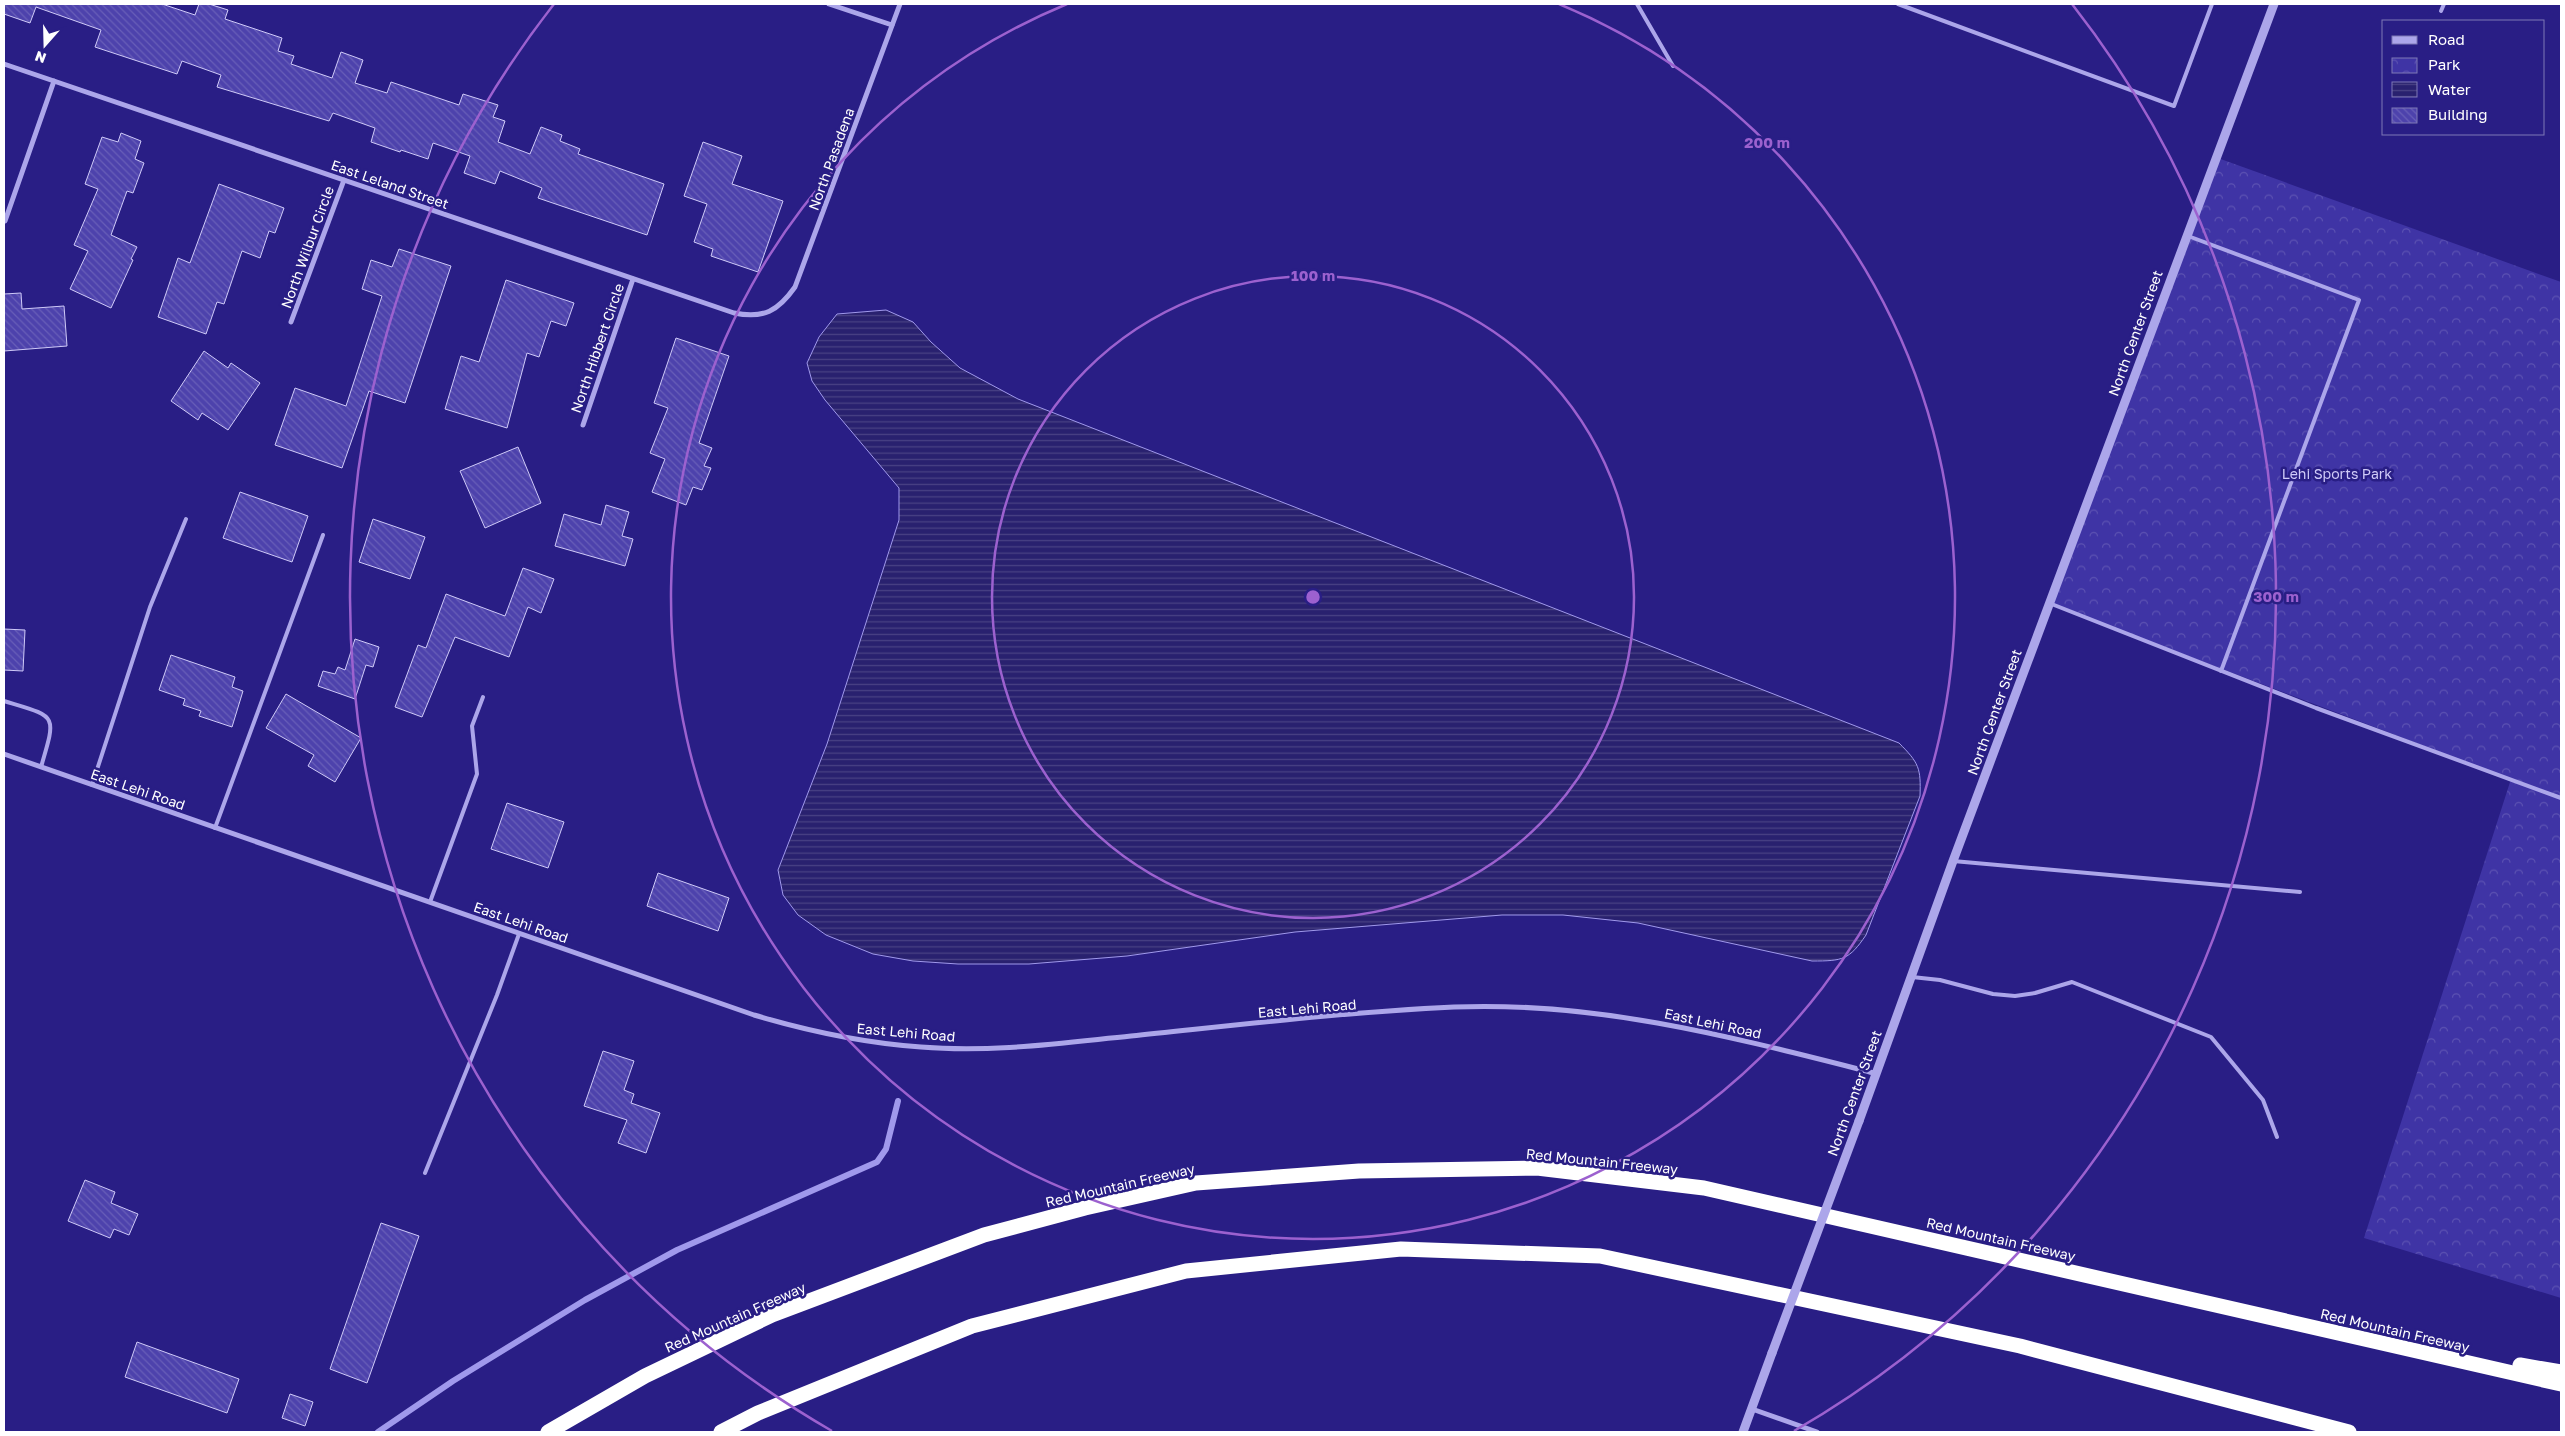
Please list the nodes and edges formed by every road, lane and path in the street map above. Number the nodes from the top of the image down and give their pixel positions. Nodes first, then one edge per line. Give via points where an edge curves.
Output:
1 (829, 4) edge
2 (900, 4) edge
3 (1637, 4) edge
4 (1898, 4) edge
5 (2212, 4) edge
6 (2274, 4) edge
7 (2444, 4) edge
8 (2441, 11) dead end
9 (892, 25) junction
10 (4, 64) edge
11 (1673, 66) dead end
12 (54, 81) junction
13 (344, 180) junction
14 (6, 221) dead end
15 (2186, 236) junction
16 (633, 279) junction
17 (769, 313) joint
18 (291, 322) dead end
19 (583, 425) dead end
20 (186, 519) dead end
21 (323, 535) dead end
22 (2049, 603) junction
23 (2221, 671) junction
24 (483, 697) dead end
25 (4, 701) edge
26 (4, 754) edge
27 (41, 767) junction
28 (92, 785) junction
29 (2561, 798) edge
30 (215, 828) junction
31 (1953, 861) junction
32 (2300, 892) dead end
33 (430, 902) junction
34 (519, 934) junction
35 (1910, 977) junction
36 (1874, 1073) junction
37 (2277, 1137) dead end
38 (424, 1173) dead end
39 (2358, 1339) junction
40 (2561, 1372) edge
41 (2561, 1384) edge
42 (1752, 1409) junction
43 (548, 1432) edge
44 (721, 1432) edge
45 (1743, 1432) edge
46 (1817, 1432) edge
47 (2346, 1432) edge

1 - 9 street
2 - 9 street, North Pasadena
3 - 11 lane
4 - 5 lane via 2174,106
6 - 15 street, North Center Street
7 - 8 lane
9 - 17 street, North Pasadena via 795,287 784,302
10 - 12 street, East Leland Street
12 - 13 street, East Leland Street
12 - 14 street
13 - 16 street, East Leland Street
13 - 18 street, North Wilbur Circle
15 - 22 street, North Center Street
15 - 23 lane via 2359,300
16 - 17 street, East Leland Street via 734,313 749,316
16 - 19 street, North Hibbert Circle
20 - 28 lane via 150,607
21 - 30 lane
22 - 23 lane
22 - 31 street, North Center Street
23 - 29 lane
24 - 33 lane via 472,726 477,774
25 - 27 lane via 49,718 52,730
26 - 27 street, East Lehi Road
27 - 28 street, East Lehi Road
28 - 30 street, East Lehi Road
30 - 33 street, East Lehi Road
31 - 32 lane
31 - 35 street, North Center Street
33 - 34 street, East Lehi Road
34 - 36 street, East Lehi Road via 795,1027 923,1048 1019,1048 1326,1017 1454,1007 1508,1007 1572,1010 1642,1020 1712,1033
34 - 38 lane
35 - 36 street, North Center Street
35 - 37 lane via 2015,996 2072,982 2211,1037 2263,1100
36 - 42 street, North Center Street, bridge
39 - 40 highway
39 - 41 highway, Red Mountain Freeway
39 - 43 highway, Red Mountain Freeway via 1704,1188 1537,1168 1359,1171 1196,1183 984,1235 772,1315 645,1376
42 - 45 street, North Center Street
42 - 46 street
44 - 47 highway via 972,1326 1186,1271 1401,1248 1600,1256 2020,1346

